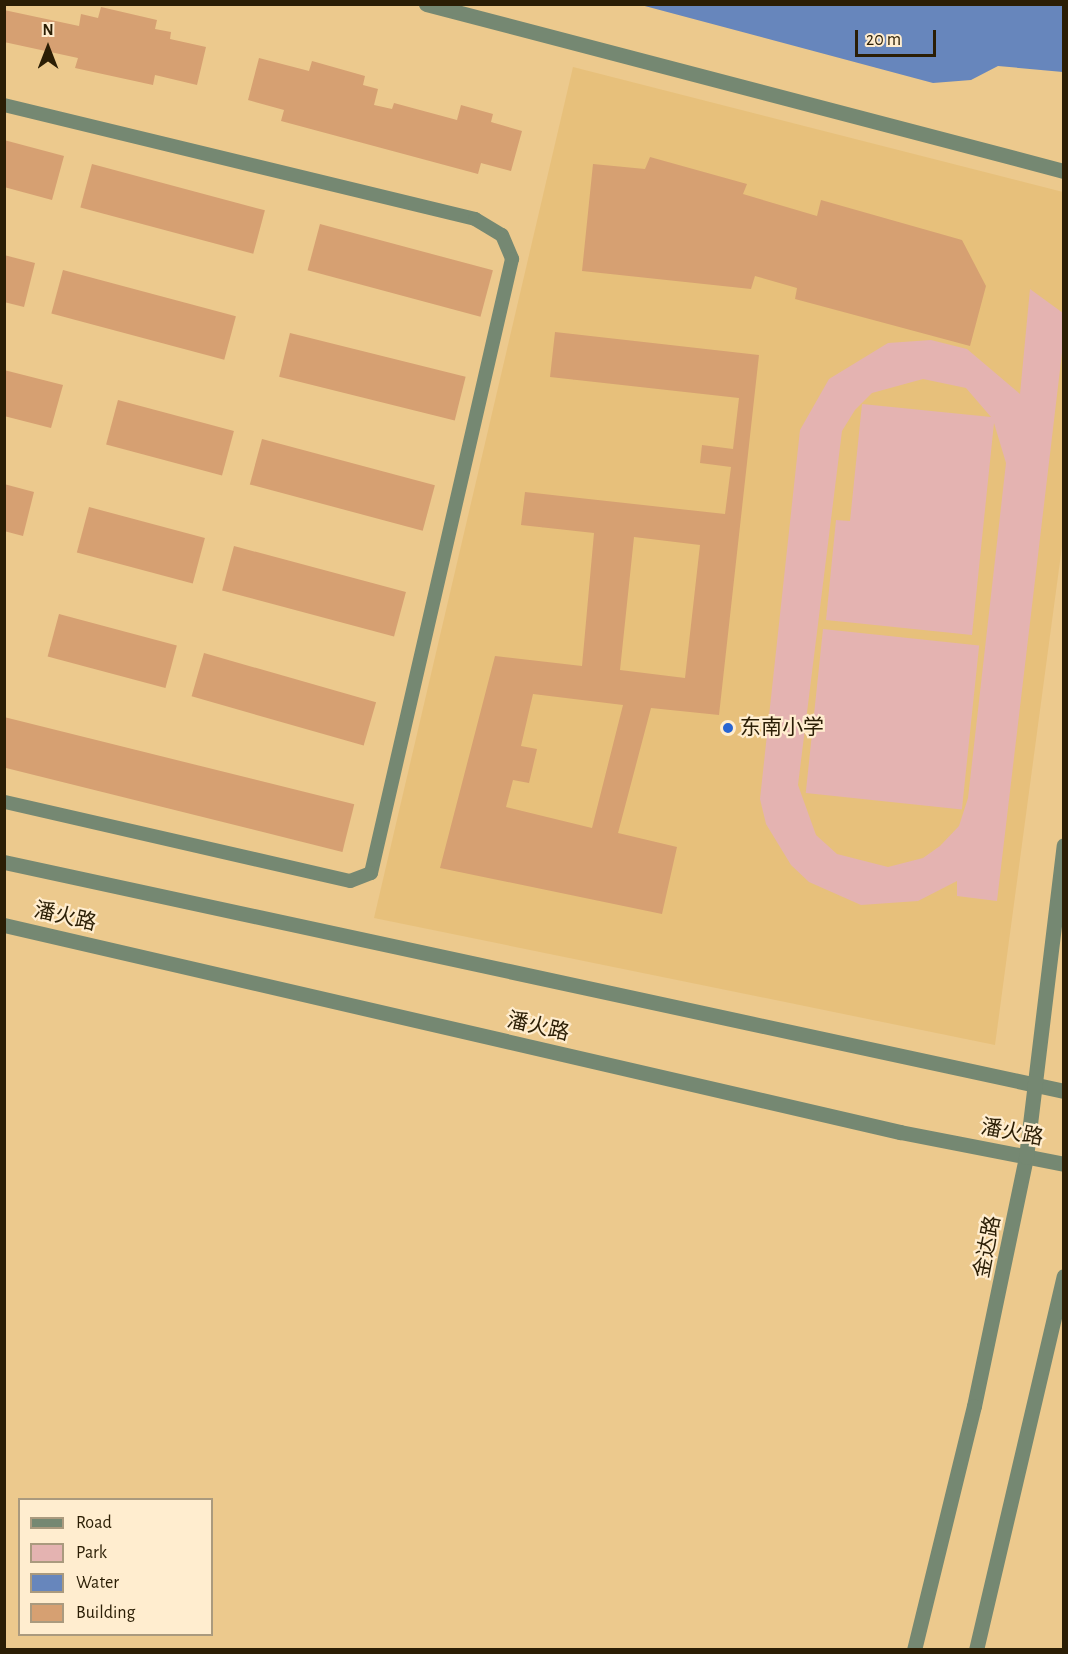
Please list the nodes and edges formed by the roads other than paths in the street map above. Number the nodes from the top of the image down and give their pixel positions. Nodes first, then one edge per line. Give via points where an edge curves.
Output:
1 (426, 4) edge
2 (4, 105) edge
3 (1064, 171) edge
4 (4, 802) edge
5 (1064, 845) edge
6 (4, 862) edge
7 (4, 925) edge
8 (1036, 1085) junction
9 (1064, 1091) edge
10 (1026, 1157) junction
11 (1064, 1164) edge
12 (1064, 1275) edge
13 (914, 1650) edge
14 (976, 1650) edge

1 - 3 street
2 - 4 lane via 476,219 502,235 512,259 371,873 350,881
5 - 8 street, 金达路
6 - 8 street, 潘火路
7 - 10 street, 潘火路
8 - 9 street, 潘火路
8 - 10 street, 金达路
10 - 11 street, 潘火路
10 - 13 street, 金达路, bridge via 974,1406
12 - 14 street

